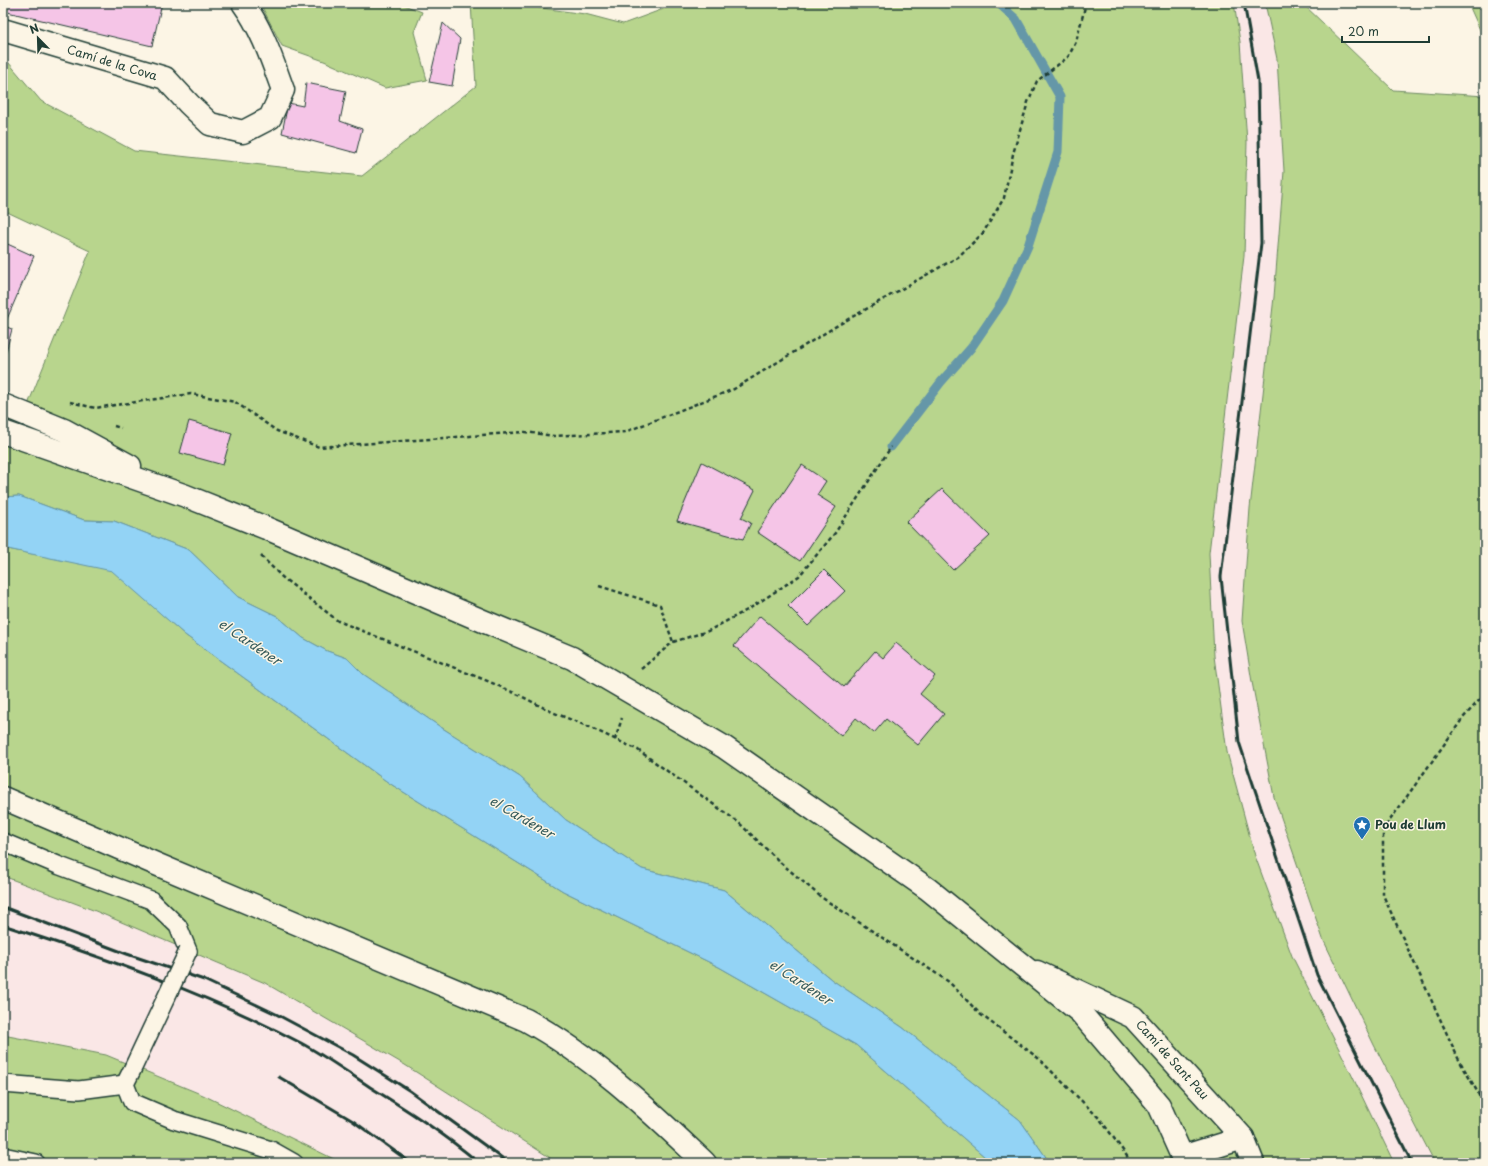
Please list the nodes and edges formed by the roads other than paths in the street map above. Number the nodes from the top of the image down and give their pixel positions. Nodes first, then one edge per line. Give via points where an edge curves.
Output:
1 (243, 3) edge
2 (3, 30) edge
3 (3, 406) edge
4 (3, 432) edge
5 (186, 496) junction
6 (3, 798) edge
7 (3, 842) edge
8 (1025, 967) junction
9 (129, 1077) junction
10 (3, 1084) edge
11 (1243, 1138) junction
12 (3, 1156) edge
13 (1184, 1160) edge
14 (36, 1163) edge
15 (294, 1163) edge
16 (705, 1163) edge
17 (1253, 1163) edge

1 - 2 main road, Camí de la Cova via 255,19 283,90 270,118 243,132 210,124 165,78
3 - 5 main road via 64,430
4 - 5 main road
5 - 8 main road via 572,658 724,747 928,888
6 - 16 main road via 526,1020 588,1059 627,1090
7 - 9 lane, bridge via 151,900 178,926 188,950
8 - 11 main road, Camí de Sant Pau via 1133,1017
8 - 13 main road via 1080,1012 1159,1105
9 - 10 lane via 79,1090
9 - 15 lane via 132,1102 174,1120 271,1150
11 - 13 main road
11 - 17 main road, Camí de Sant Pau
12 - 14 lane

